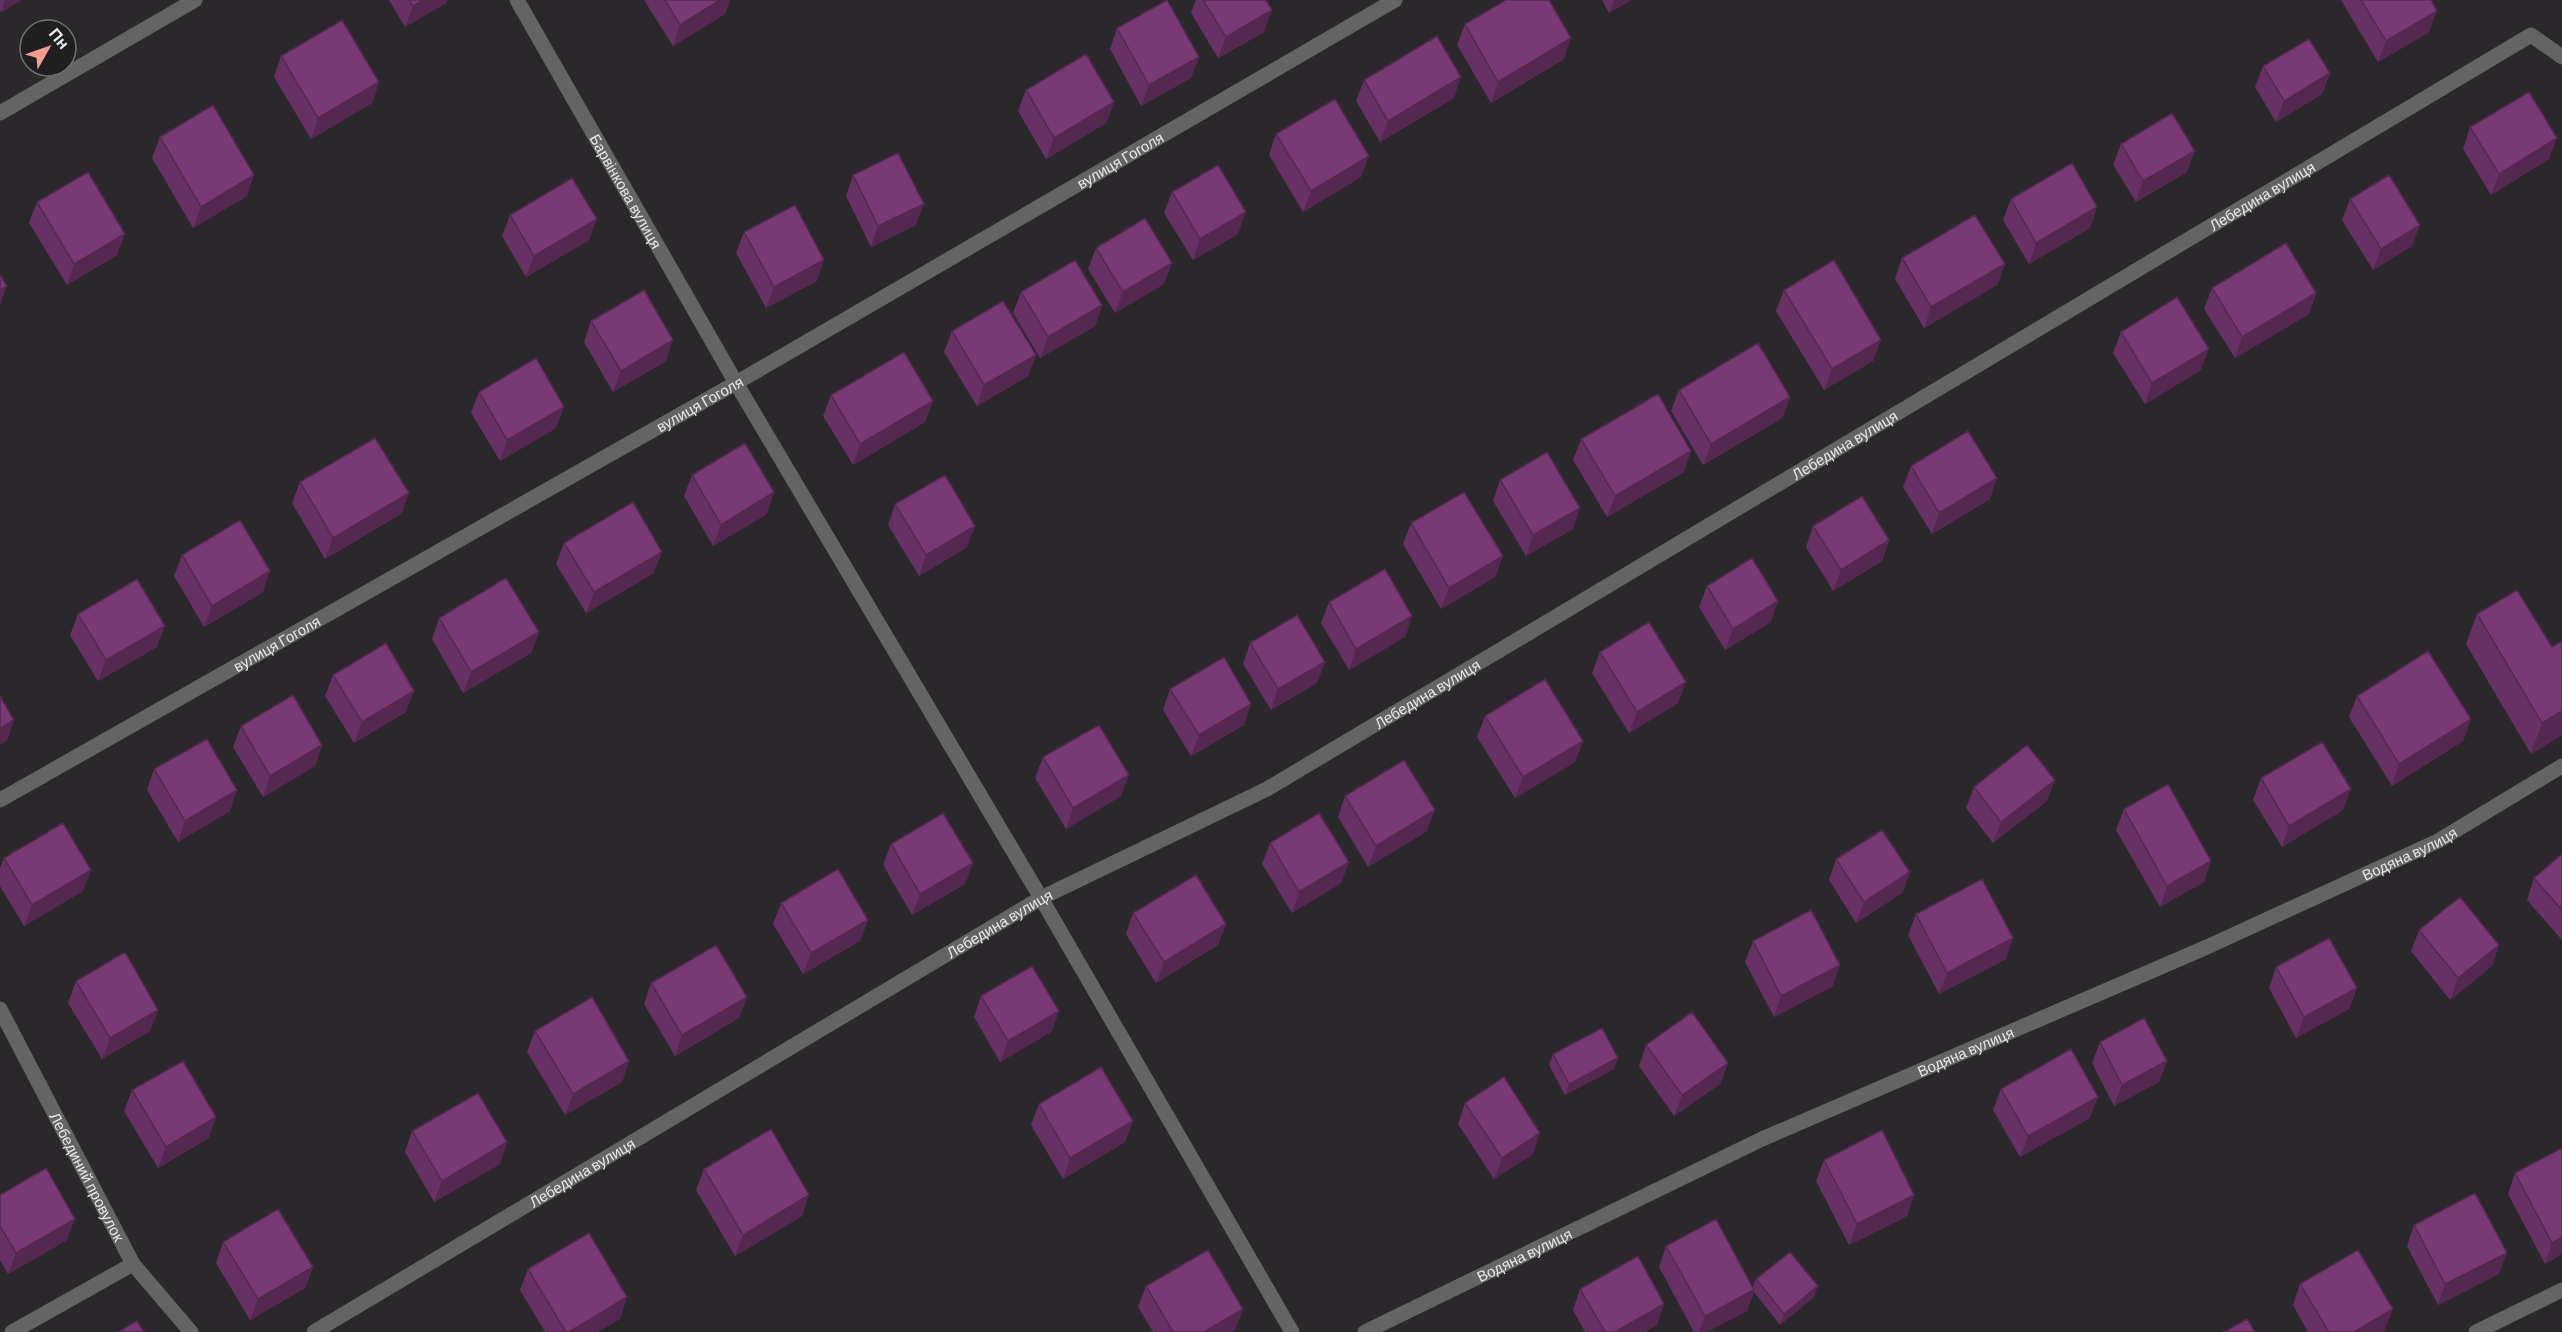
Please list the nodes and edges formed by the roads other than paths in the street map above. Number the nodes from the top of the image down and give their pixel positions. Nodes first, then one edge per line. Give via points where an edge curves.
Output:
1 (195, 0) edge
2 (517, 0) edge
3 (1395, 0) edge
4 (2562, 57) edge
5 (0, 113) edge
6 (736, 383) junction
7 (2562, 766) edge
8 (0, 800) edge
9 (1041, 898) junction
10 (0, 1009) edge
11 (133, 1264) junction
12 (2562, 1290) edge
13 (12, 1332) edge
14 (191, 1332) edge
15 (314, 1332) edge
16 (1292, 1332) edge
17 (1365, 1332) edge
18 (2476, 1332) edge

1 - 5 street
2 - 6 street, Барвінкова вулиця
3 - 6 street, вулиця Гоголя
4 - 9 street, Лебедина вулиця via 2530,35 1267,789
6 - 8 street, вулиця Гоголя
6 - 9 street, Барвінкова вулиця
7 - 17 street, Водяна вулиця via 2438,841 2207,947 1762,1138
9 - 15 street, Лебедина вулиця
9 - 16 street, Барвінкова вулиця
10 - 11 street, Лебединий провулок
11 - 13 street
11 - 14 street, Лебединий провулок
12 - 18 street

